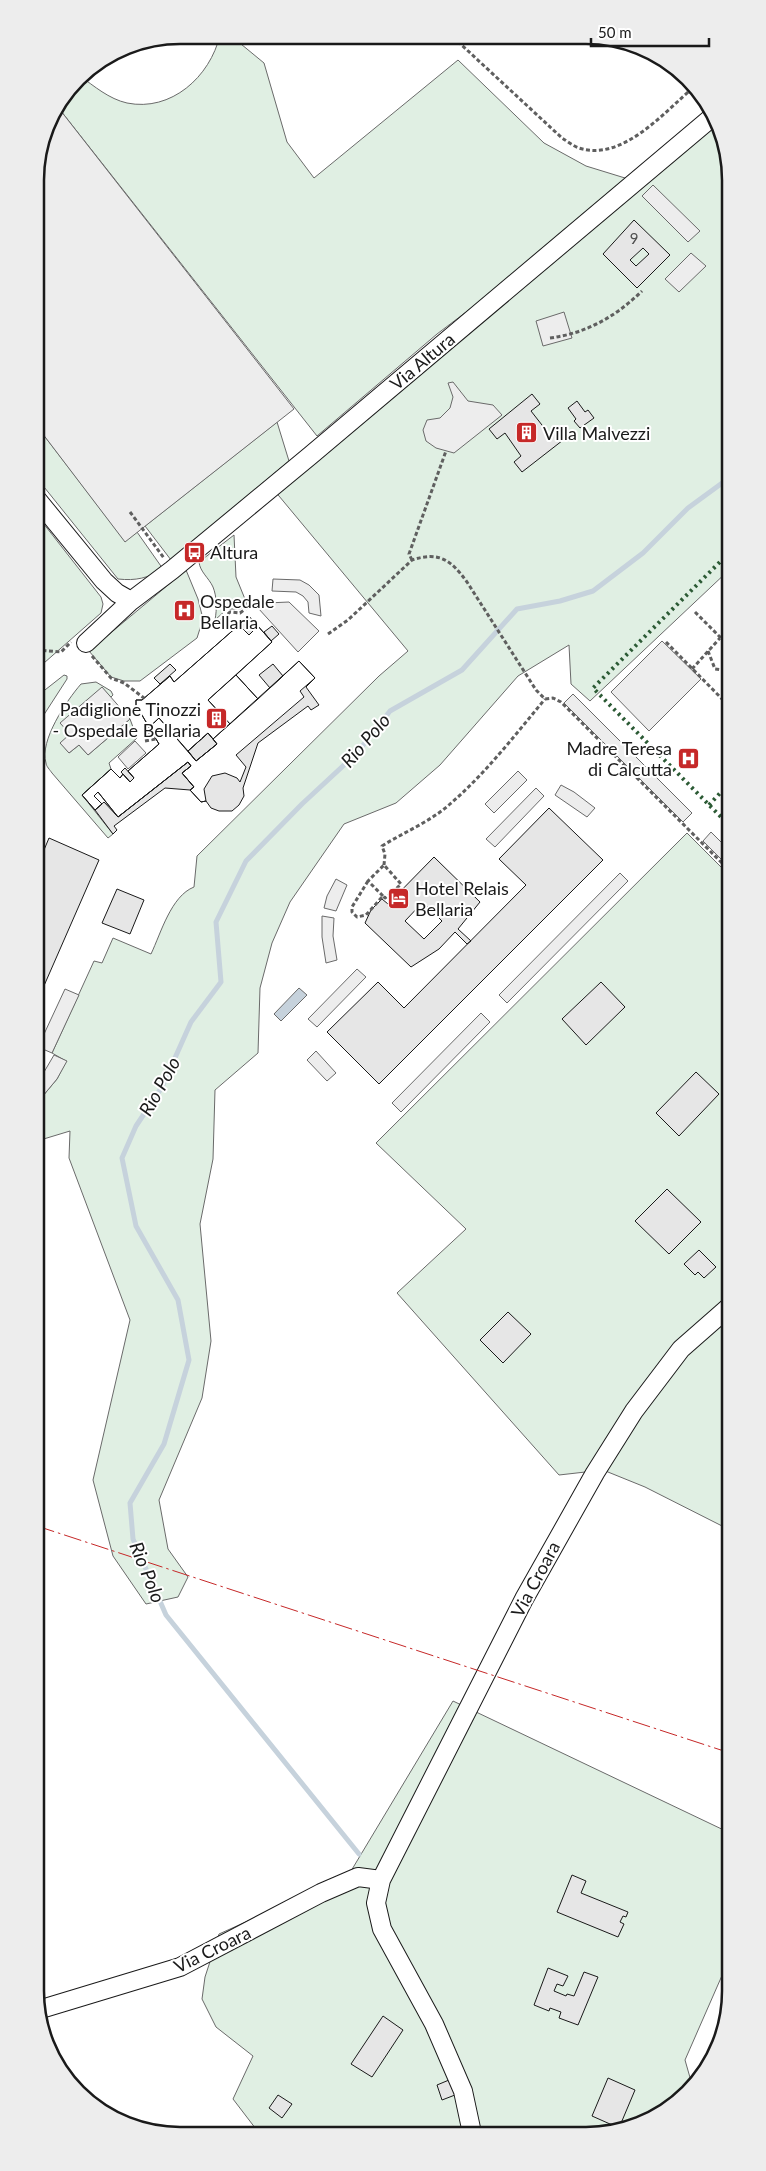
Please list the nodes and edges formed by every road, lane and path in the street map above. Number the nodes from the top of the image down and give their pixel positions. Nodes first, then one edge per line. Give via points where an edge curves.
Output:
1 (461, 44) edge
2 (690, 91) edge
3 (708, 120) edge
4 (642, 291) dead end
5 (550, 338) dead end
6 (446, 451) dead end
7 (44, 508) edge
8 (130, 512) dead end
9 (412, 560) junction
10 (166, 561) dead end
11 (263, 596) dead end
12 (131, 601) junction
13 (695, 612) dead end
14 (211, 622) dead end
15 (328, 634) dead end
16 (720, 638) joint
17 (666, 642) dead end
18 (87, 647) joint
19 (44, 651) edge
20 (708, 651) junction
21 (61, 652) dead end
22 (692, 669) junction
23 (722, 670) edge
24 (144, 698) dead end
25 (545, 699) junction
26 (722, 699) edge
27 (156, 739) dead end
28 (145, 741) dead end
29 (722, 863) edge
30 (384, 865) junction
31 (368, 881) junction
32 (393, 892) junction
33 (397, 895) dead end
34 (383, 896) junction
35 (722, 1313) edge
36 (381, 1880) junction
37 (45, 2008) edge
38 (471, 2127) edge

1 - 2 path via 562,138 579,148 601,150 624,143 642,132
3 - 12 street, Via Altura via 311,455
4 - 5 path via 625,308 599,324 568,336
6 - 9 path via 409,554
7 - 12 street via 104,581
8 - 10 path
9 - 15 path via 348,620
9 - 25 path via 425,556 447,560 457,568 526,676
11 - 14 path via 240,613 230,612 222,620
12 - 18 street, Via Altura
13 - 16 path
16 - 20 path
17 - 22 path
18 - 24 path via 111,678
19 - 21 path
20 - 22 path
20 - 23 path via 715,669
22 - 26 path
25 - 29 path via 561,702
25 - 30 path via 482,774 449,805 382,846
27 - 28 path
30 - 31 path
30 - 32 path via 401,884
31 - 34 path
31 - 34 path via 352,907 354,915 366,915
32 - 33 path
32 - 34 path via 385,898
35 - 36 street, Via Croara via 681,1349 634,1411 595,1473 524,1599
36 - 37 street, Via Croara via 358,1877 321,1892 180,1967
36 - 38 street, Via Croara via 376,1903 382,1929 434,2024 463,2091

